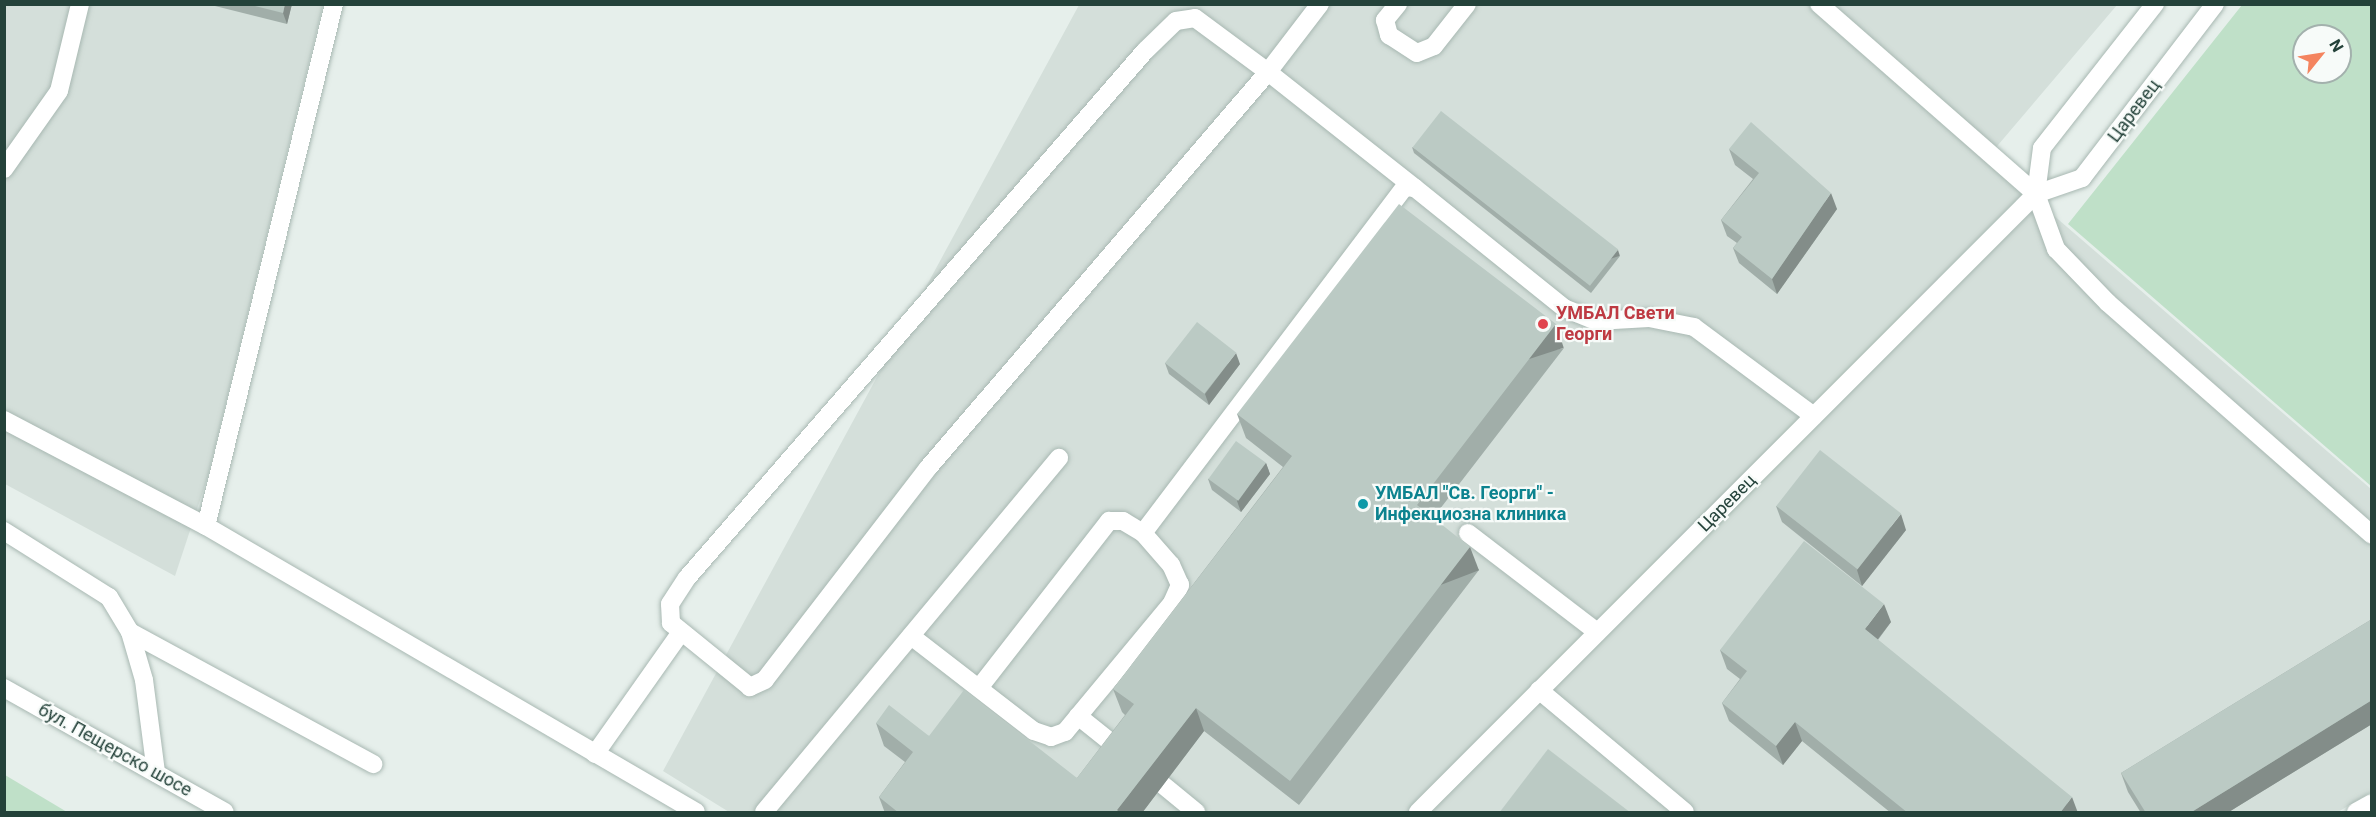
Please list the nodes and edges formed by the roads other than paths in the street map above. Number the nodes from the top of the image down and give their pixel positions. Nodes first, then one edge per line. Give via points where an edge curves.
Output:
1 (80, 4) edge
2 (334, 4) edge
3 (1320, 4) edge
4 (1398, 4) edge
5 (1467, 4) edge
6 (1819, 4) edge
7 (2155, 4) edge
8 (2215, 4) edge
9 (1268, 72) junction
10 (4, 169) edge
11 (1415, 188) junction
12 (2036, 194) junction
13 (1814, 416) junction
14 (4, 420) edge
15 (1059, 458) dead end
16 (206, 526) junction
17 (4, 531) edge
18 (1143, 533) junction
19 (1468, 533) dead end
20 (2372, 535) edge
21 (130, 632) junction
22 (681, 632) junction
23 (1598, 632) junction
24 (911, 636) junction
25 (4, 688) edge
26 (979, 688) junction
27 (1539, 690) junction
28 (1078, 716) junction
29 (1123, 752) edge
30 (595, 754) junction
31 (373, 764) dead end
32 (156, 773) junction
33 (1163, 785) edge
34 (2372, 803) edge
35 (225, 813) edge
36 (696, 813) edge
37 (764, 813) edge
38 (1196, 813) edge
39 (1418, 813) edge
40 (1685, 813) edge
41 (2356, 813) edge

1 - 10 street via 59,91
2 - 16 street
3 - 9 street
4 - 5 street via 1385,20 1389,35 1417,53 1434,46
6 - 12 street
7 - 12 street via 2042,147
8 - 12 street, Царевец via 2082,178
9 - 11 street
9 - 22 street via 928,468 765,680 750,687
9 - 22 street via 1195,18 1165,30 687,578 670,604 670,623
11 - 13 street via 1564,308 1596,321 1649,318 1694,327
11 - 18 street via 1398,193
12 - 13 street, Царевец
12 - 20 street via 2056,249 2093,287
13 - 23 street, Царевец
14 - 16 street
15 - 24 street
16 - 30 street
17 - 21 street via 109,597
18 - 26 street via 1123,521 1109,521
18 - 28 street via 1180,585 1172,603
19 - 23 street
21 - 31 street
21 - 32 street via 144,680
22 - 30 street
23 - 27 street, Царевец
24 - 26 street
24 - 37 street
25 - 32 street, бул. Пещерско шосе
26 - 28 street via 1051,737 1065,732
27 - 39 street, Царевец
27 - 40 street
28 - 29 street
30 - 36 street
32 - 35 street, бул. Пещерско шосе
33 - 38 street
34 - 41 street

